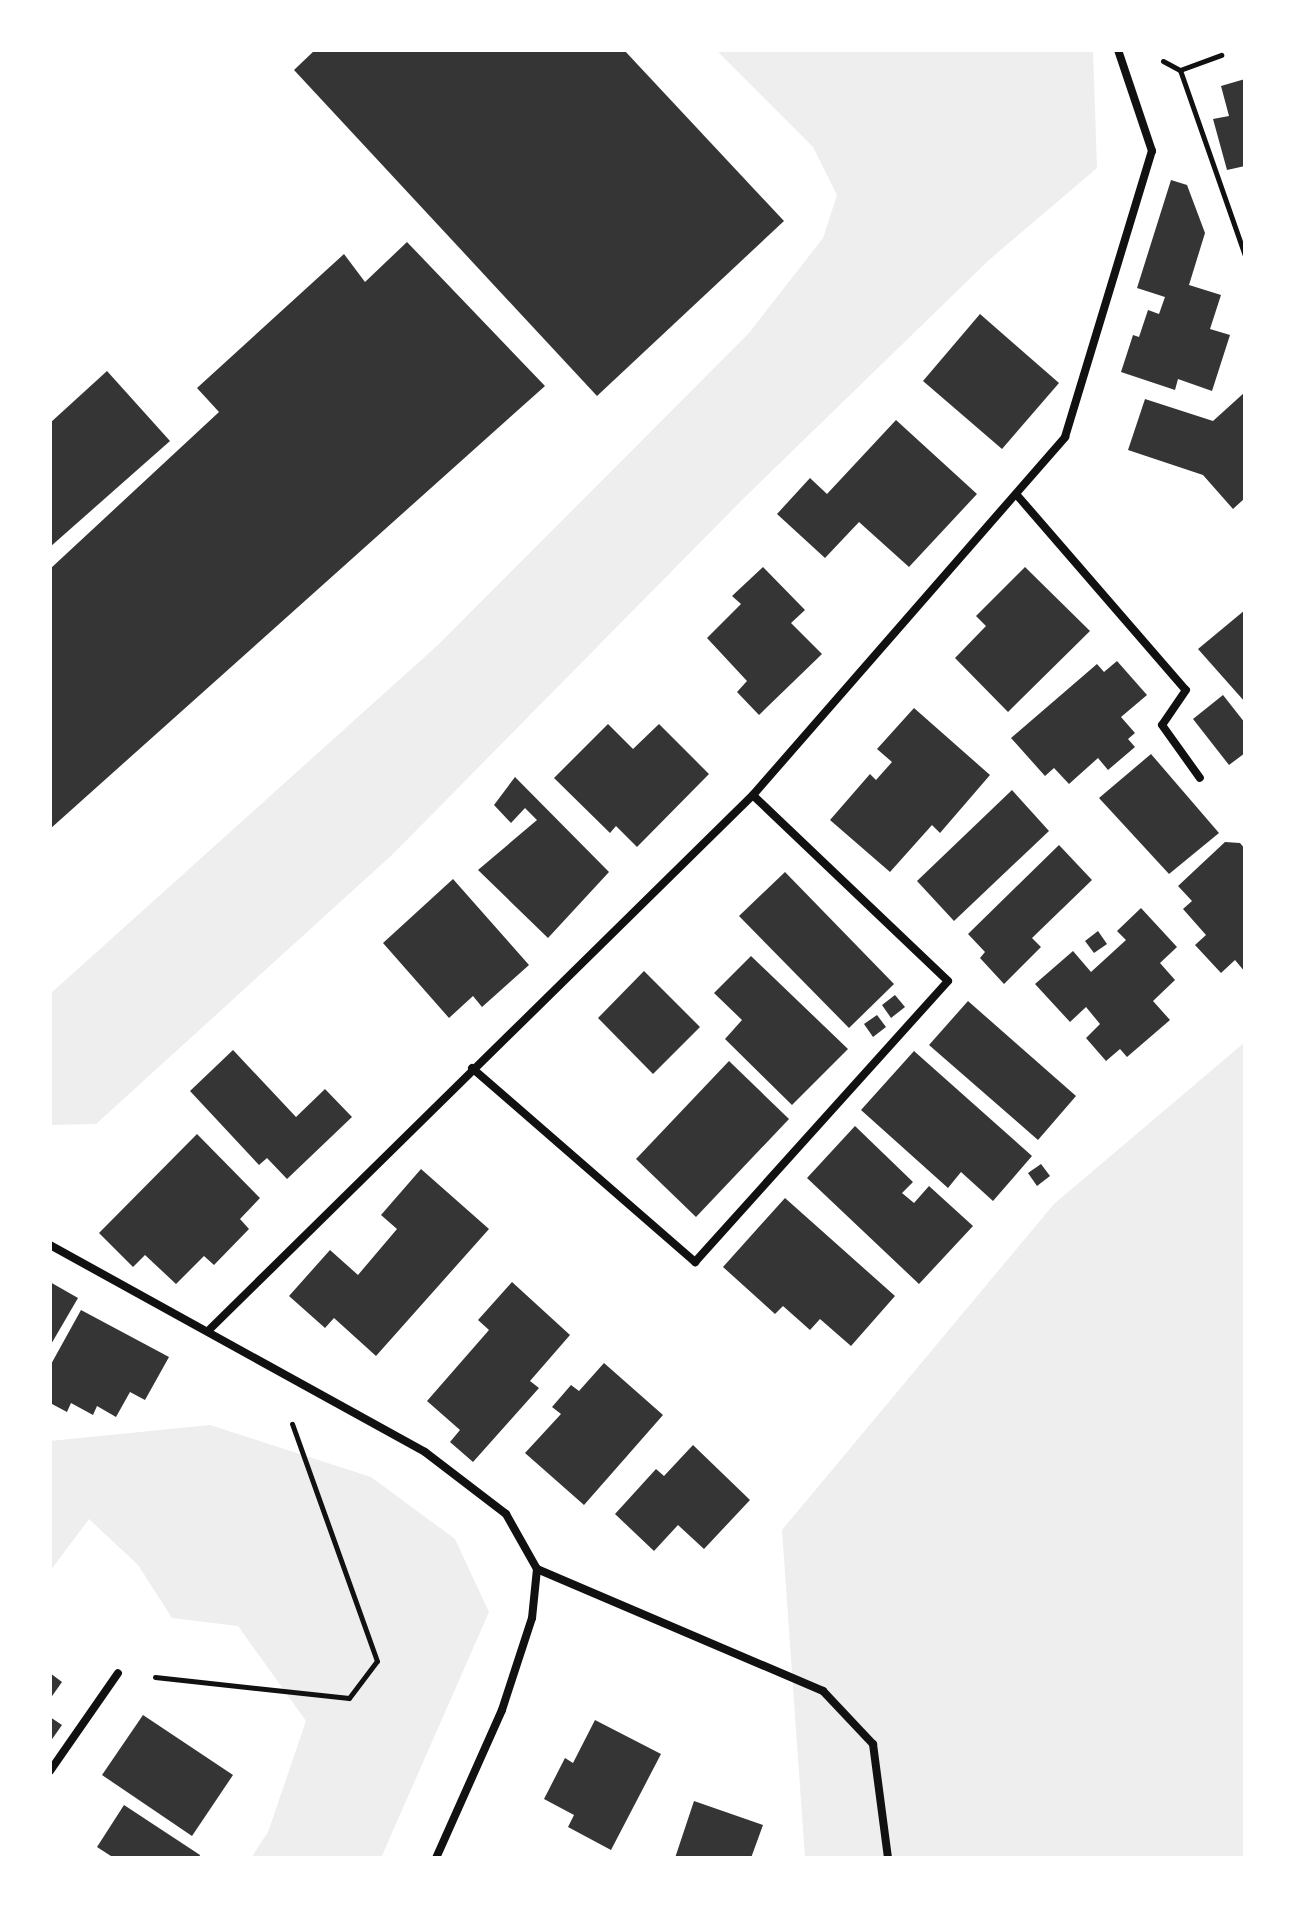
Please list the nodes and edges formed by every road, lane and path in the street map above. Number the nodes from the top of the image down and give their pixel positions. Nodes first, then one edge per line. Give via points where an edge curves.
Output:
1 (1118, 50) edge
2 (1221, 55) dead end
3 (1245, 256) edge
4 (1016, 494) junction
5 (1200, 778) dead end
6 (753, 795) junction
7 (472, 1068) junction
8 (50, 1245) edge
9 (210, 1329) junction
10 (271, 1367) junction
11 (537, 1569) junction
12 (118, 1673) joint
13 (50, 1771) edge
14 (436, 1858) edge
15 (888, 1858) edge

1 - 4 street via 1152,151 1065,437
2 - 3 path via 1180,70
4 - 5 street via 1186,690 1162,725
4 - 6 street
6 - 7 street
6 - 7 street via 948,981 695,1262
7 - 9 street
8 - 9 street
9 - 10 street
10 - 11 street via 425,1452 506,1514
10 - 12 path via 377,1661 349,1698
11 - 14 street via 532,1618 502,1710
11 - 15 street via 823,1691 873,1744
12 - 13 street

